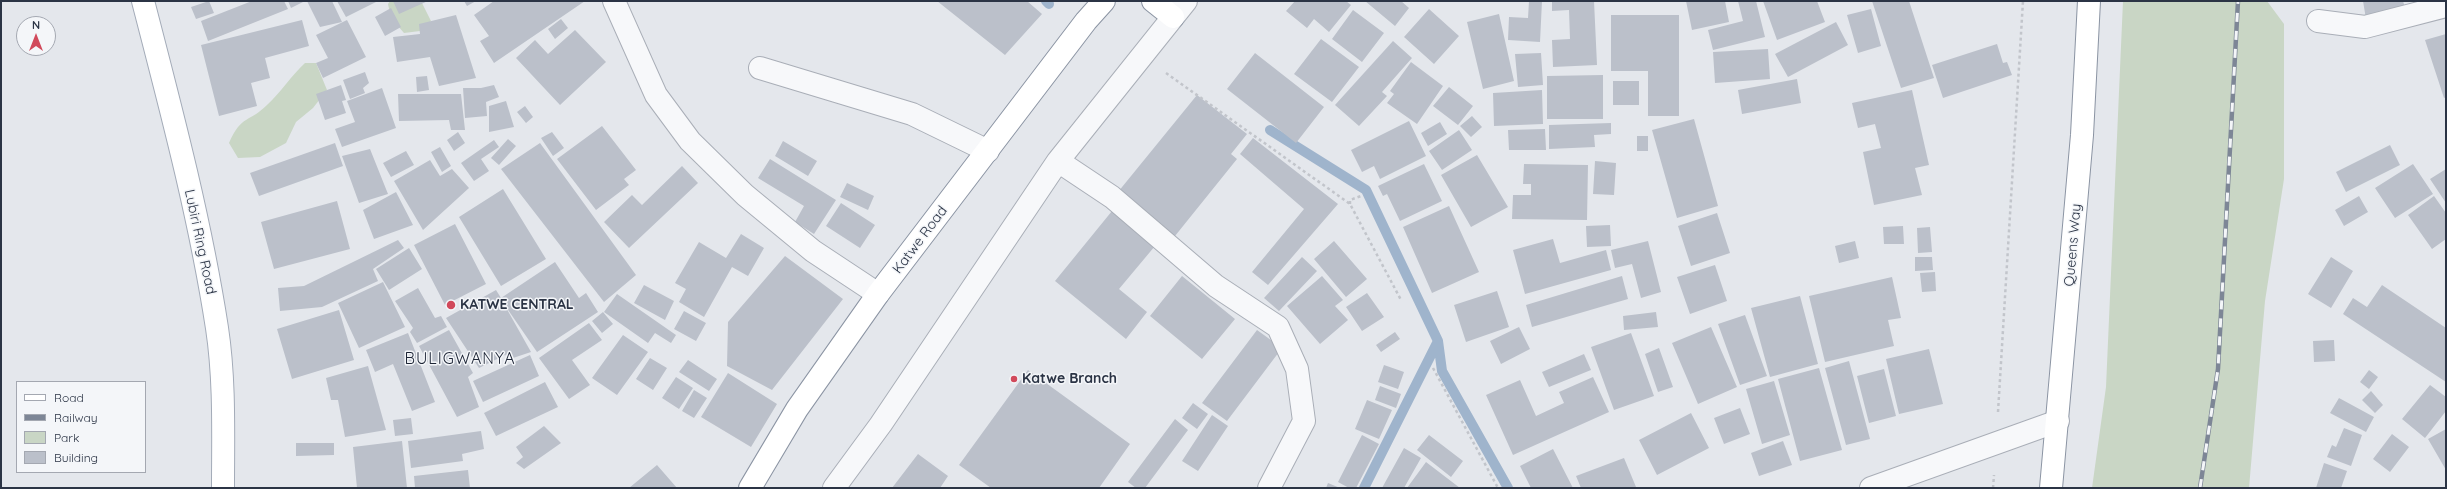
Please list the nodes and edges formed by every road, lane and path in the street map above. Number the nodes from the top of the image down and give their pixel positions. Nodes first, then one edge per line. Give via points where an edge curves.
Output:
1 (143, 1) edge
2 (614, 1) edge
3 (1104, 1) edge
4 (1154, 1) edge
5 (2023, 1) edge
6 (2089, 1) edge
7 (2446, 6) edge
8 (1180, 9) edge
9 (2318, 20) dead end
10 (1141, 55) junction
11 (760, 68) dead end
12 (988, 151) junction
13 (1058, 161) junction
14 (1361, 196) dead end
15 (1350, 204) junction
16 (878, 294) junction
17 (1401, 300) dead end
18 (1433, 368) dead end
19 (2058, 421) junction
20 (1996, 442) junction
21 (223, 488) edge
22 (750, 488) edge
23 (834, 488) edge
24 (1269, 488) edge
25 (1498, 488) edge
26 (1871, 488) edge
27 (1993, 488) edge
28 (2051, 488) edge

1 - 21 main road, Lubiri Ring Road via 171,108 217,329 223,409
2 - 16 street via 656,95 690,141 744,195 813,251
3 - 12 main road, Katwe Road via 1086,21
4 - 8 main road
5 - 20 path
6 - 19 main road, Queens Way via 2082,135
7 - 9 street via 2365,27
8 - 10 street
10 - 13 street
10 - 15 path
11 - 12 street via 912,114
12 - 16 main road, Katwe Road
13 - 23 street via 881,424
13 - 24 street via 1112,198 1216,286 1278,326 1297,369 1304,421
14 - 15 path via 1350,200
15 - 17 path
16 - 22 main road, Katwe Road via 797,409
18 - 25 path
19 - 20 street
19 - 28 main road, Queens Way
20 - 26 street
20 - 27 path

